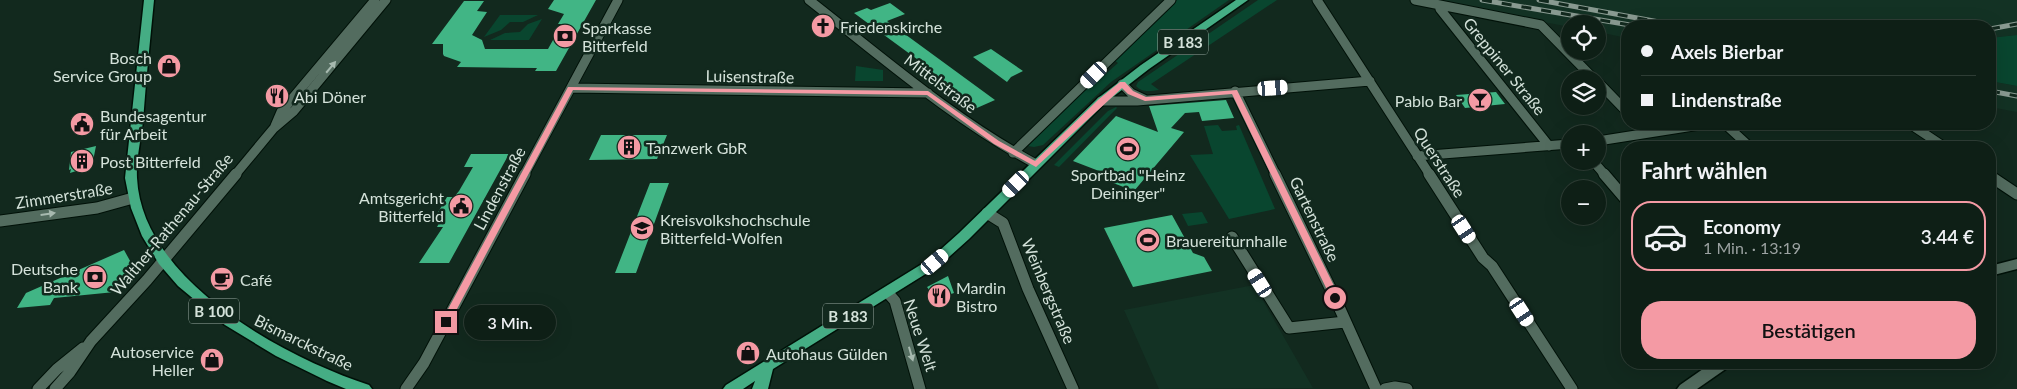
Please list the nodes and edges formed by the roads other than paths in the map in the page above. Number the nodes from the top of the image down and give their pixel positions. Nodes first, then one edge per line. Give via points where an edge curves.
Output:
1 (149, 0) edge
2 (376, 0) edge
3 (386, 0) edge
4 (618, 0) edge
5 (810, 0) edge
6 (1171, 0) edge
7 (1243, 0) edge
8 (1317, 0) edge
9 (1415, 0) edge
10 (1439, 4) junction
11 (1585, 70) edge
12 (1370, 81) junction
13 (1122, 84) junction
14 (571, 88) junction
15 (1606, 90) edge
16 (1235, 91) junction
17 (928, 93) junction
18 (1145, 99) junction
19 (1101, 101) junction
20 (1621, 106) edge
21 (274, 128) junction
22 (1645, 130) edge
23 (1667, 130) edge
24 (1732, 130) edge
25 (1919, 130) edge
26 (1648, 133) junction
27 (1606, 140) edge
28 (1743, 141) edge
29 (1936, 141) edge
30 (1561, 145) edge
31 (1549, 146) junction
32 (1014, 153) junction
33 (1416, 156) junction
34 (1036, 164) junction
35 (1601, 170) edge
36 (1996, 180) edge
37 (1621, 194) edge
38 (2017, 194) edge
39 (133, 198) junction
40 (987, 213) junction
41 (0, 221) edge
42 (1232, 238) dead end
43 (163, 260) junction
44 (2017, 264) edge
45 (1996, 269) edge
46 (888, 293) junction
47 (1345, 322) junction
48 (91, 341) junction
49 (767, 366) junction
50 (1715, 369) edge
51 (38, 389) edge
52 (55, 389) edge
53 (364, 389) edge
54 (406, 389) edge
55 (731, 389) edge
56 (760, 389) edge
57 (920, 389) edge
58 (1073, 389) edge
59 (1376, 389) edge
60 (1385, 389) edge
61 (1407, 389) edge
62 (1572, 389) edge
63 (1685, 389) edge

1 - 39 main road, Bismarckstraße / B 100 via 132,178
2 - 21 street, Walther-Rathenau-Straße via 281,112
21 -> 3 street, Walther-Rathenau-Straße via 294,111
4 - 14 street, Lindenstraße
5 - 17 street, Mittelstraße
6 - 32 street
7 - 13 main road, B 183
8 - 12 street, Querstraße
9 - 10 street
10 - 11 street via 1534,22 1546,29
10 - 31 street, Greppiner Straße
12 - 16 street
12 - 33 street, Querstraße
13 - 18 street via 1131,93
13 - 19 main road, B 183
14 - 17 street, Luisenstraße
14 - 54 street, Lindenstraße via 423,364
15 - 20 street
16 - 18 street
16 - 47 street, Gartenstraße
17 - 32 street, Mittelstraße
18 - 19 street
19 - 34 main road, B 183
21 - 43 street, Walther-Rathenau-Straße
22 - 26 street
23 - 26 street
24 - 28 street
25 - 29 street
26 - 27 street
30 - 31 street
31 - 33 street
32 - 34 street, Mittelstraße
33 - 62 street, Querstraße
34 - 40 main road, B 183
35 - 37 street
36 - 38 street
41 -> 39 street, Zimmerstraße via 97,208
39 - 43 main road, Bismarckstraße / B 100
40 - 46 main road, B 183 via 935,262
40 - 58 street, Weinbergstraße via 1003,223 1028,289
42 - 47 street via 1289,328
43 - 48 street, Walther-Rathenau-Straße
43 - 53 main road, Bismarckstraße / B 100 via 185,287 227,321 306,366
44 - 45 street
46 - 49 main road, B 183
46 -> 57 street, Neue Welt via 895,301
47 - 59 street, Gartenstraße
48 - 51 street, Walther-Rathenau-Straße
48 - 52 street, Walther-Rathenau-Straße
49 - 55 main road, B 183
49 - 56 main road
50 - 63 street
60 - 61 street

